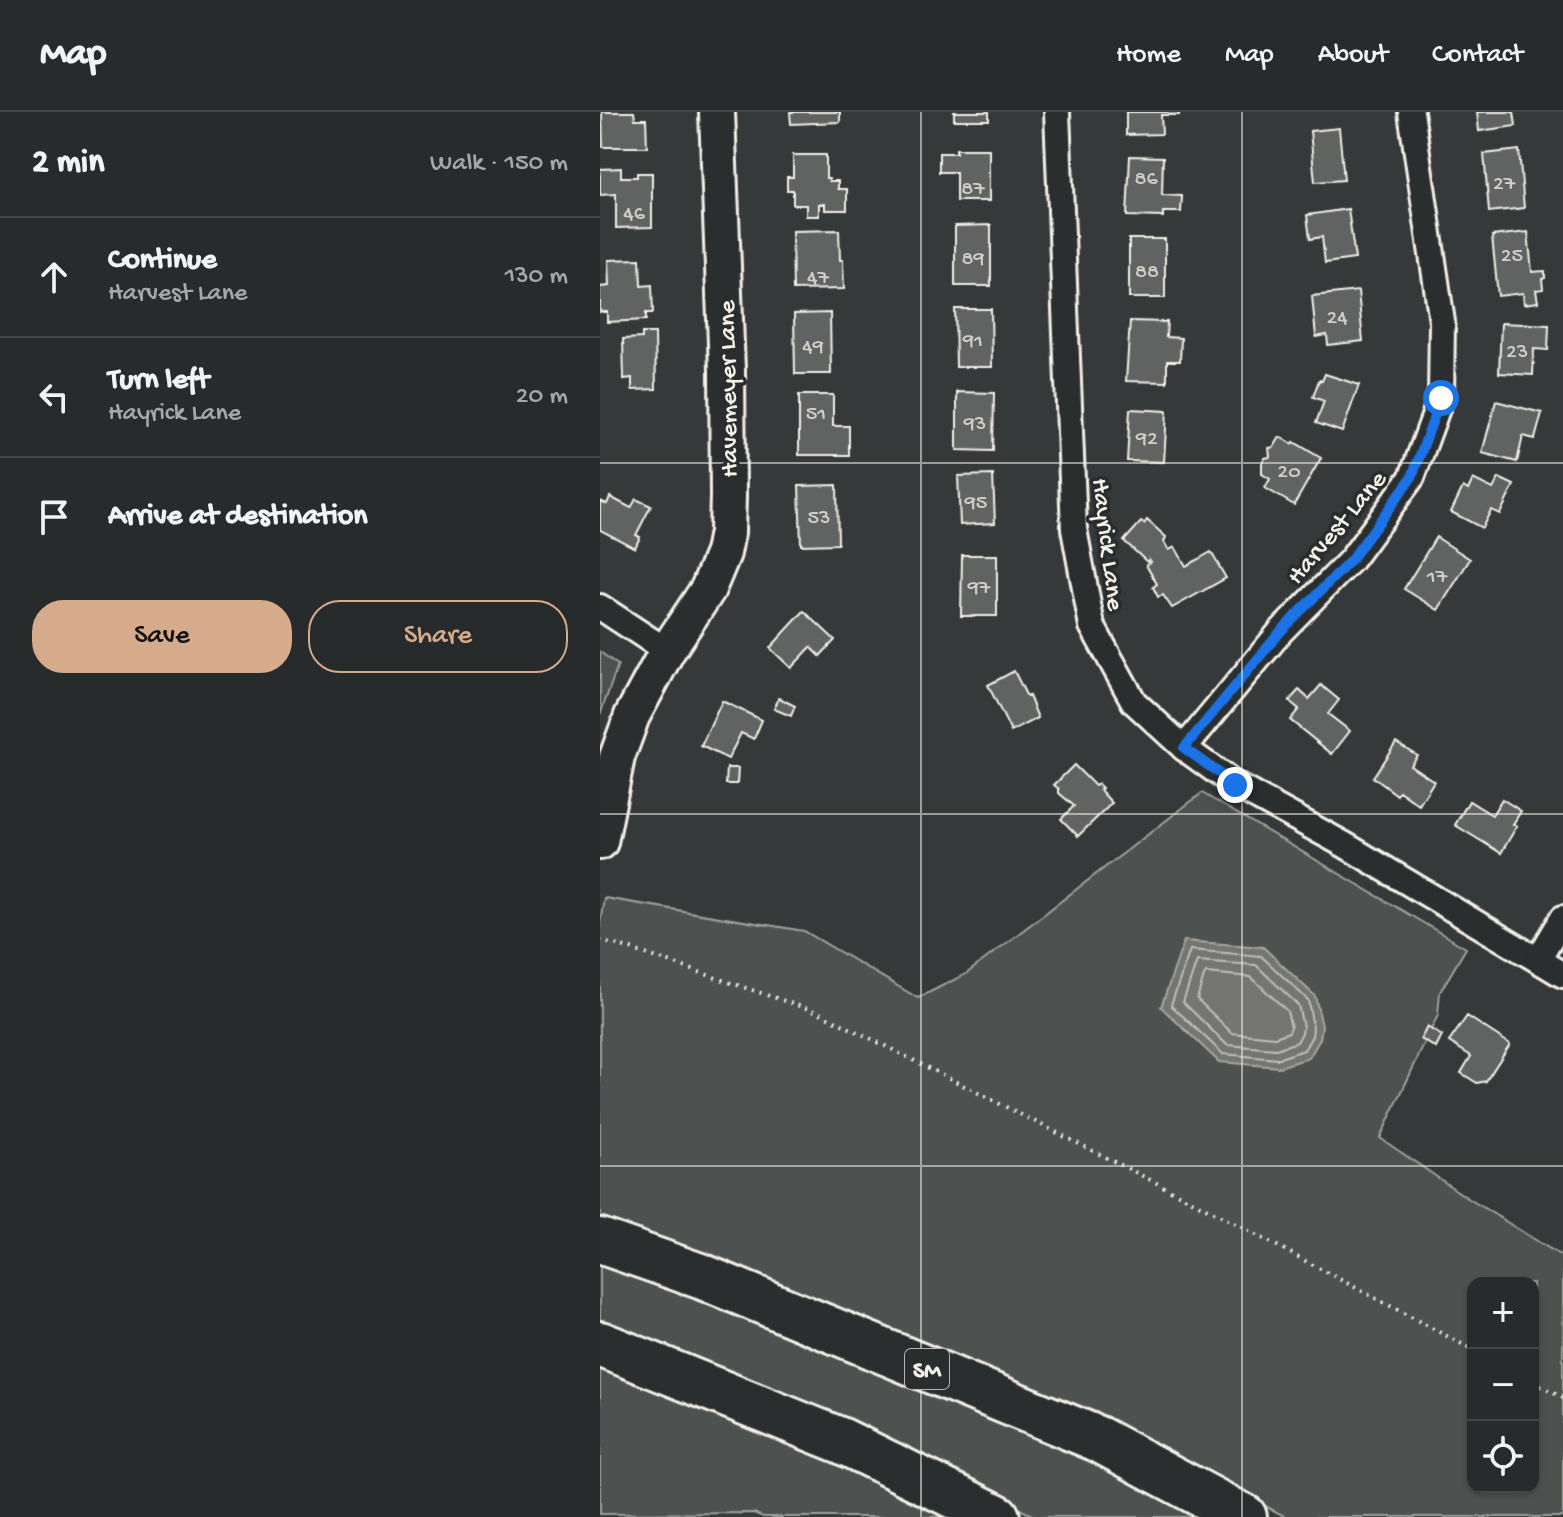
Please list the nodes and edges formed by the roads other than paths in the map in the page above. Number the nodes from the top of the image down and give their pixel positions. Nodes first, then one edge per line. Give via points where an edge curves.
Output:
1 (717, 112) edge
2 (1057, 112) edge
3 (1411, 112) edge
4 (600, 607) edge
5 (667, 651) junction
6 (1184, 748) junction
7 (600, 842) edge
8 (1563, 918) edge
9 (1538, 960) junction
10 (1563, 975) edge
11 (600, 1241) edge
12 (600, 1344) edge
13 (997, 1517) edge
14 (1244, 1517) edge

1 - 5 street, Havemeyer Lane via 727,532 708,589
2 - 6 street, Hayrick Lane via 1074,529 1092,626 1134,702
3 - 6 street, Harvest Lane via 1442,322 1441,398 1412,477 1351,560 1281,631
4 - 5 street
5 - 7 street, Havemeyer Lane via 617,757
6 - 9 street, Hayrick Lane via 1235,785
8 - 9 street
9 - 10 street, Hayrick Lane
11 - 14 highway, SM via 703,1277 1098,1439
12 - 13 highway via 842,1441

